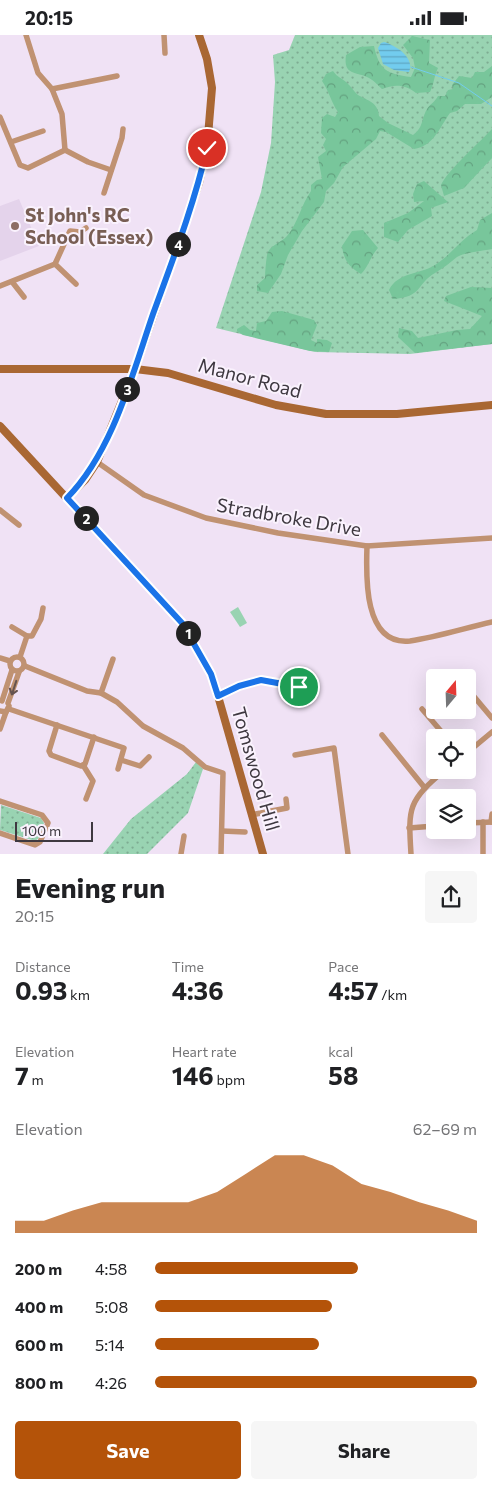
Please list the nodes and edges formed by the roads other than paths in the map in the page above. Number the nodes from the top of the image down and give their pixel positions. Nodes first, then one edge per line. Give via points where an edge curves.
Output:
1 (26, 35) edge
2 (164, 35) edge
3 (199, 35) edge
4 (165, 53) dead end
5 (118, 77) dead end
6 (52, 89) junction
7 (0, 117) edge
8 (123, 129) dead end
9 (43, 131) dead end
10 (11, 142) junction
11 (65, 150) junction
12 (111, 170) junction
13 (104, 193) dead end
14 (86, 228) dead end
15 (56, 264) junction
16 (13, 283) junction
17 (76, 284) dead end
18 (0, 286) edge
19 (24, 297) dead end
20 (0, 369) edge
21 (135, 369) junction
22 (492, 405) edge
23 (0, 426) edge
24 (96, 461) junction
25 (67, 498) junction
26 (0, 510) edge
27 (19, 525) dead end
28 (492, 538) edge
29 (367, 546) junction
30 (43, 608) dead end
31 (492, 622) edge
32 (12, 627) dead end
33 (27, 636) junction
34 (20, 657) junction
35 (0, 658) edge
36 (113, 659) dead end
37 (10, 661) junction
38 (25, 666) junction
39 (12, 669) junction
40 (19, 672) junction
41 (311, 679) dead end
42 (101, 693) junction
43 (218, 694) junction
44 (476, 699) edge
45 (1, 702) edge
46 (6, 709) edge
47 (422, 709) dead end
48 (492, 718) edge
49 (58, 725) junction
50 (0, 729) edge
51 (439, 729) edge
52 (492, 732) edge
53 (382, 735) dead end
54 (94, 737) junction
55 (476, 745) edge
56 (296, 755) dead end
57 (149, 757) dead end
58 (121, 760) junction
59 (83, 765) junction
60 (118, 769) dead end
61 (434, 779) edge
62 (424, 787) junction
63 (86, 799) dead end
64 (286, 799) dead end
65 (0, 801) edge
66 (492, 814) edge
67 (252, 815) junction
68 (476, 822) edge
69 (483, 822) junction
70 (491, 822) edge
71 (426, 826) edge
72 (409, 828) junction
73 (222, 831) junction
74 (245, 832) dead end
75 (0, 833) edge
76 (184, 836) dead end
77 (181, 854) edge
78 (221, 854) edge
79 (263, 854) edge
80 (348, 854) edge
81 (411, 854) edge
82 (484, 854) edge

1 - 6 street via 38,73
2 - 4 street
3 - 21 street via 212,88 207,148 199,183
5 - 6 street
6 - 11 street via 62,114
7 - 10 street
8 - 12 street
9 - 10 street
10 - 11 street via 20,165 28,168
11 - 12 street
12 - 13 street
14 - 15 street via 80,232 70,231
15 - 16 street
15 - 17 street
16 - 18 street
16 - 19 street
20 - 21 street, Manor Road
21 - 22 street, Manor Road via 168,373 276,405 326,414 397,414
21 - 24 street
23 - 25 street, Tomswood Hill
24 - 25 street via 85,480
24 - 29 street, Stradbroke Drive via 144,495 206,518
25 - 43 street, Tomswood Hill via 182,623 211,674
26 - 27 street
28 - 29 street, Stradbroke Drive
29 - 31 street via 366,586 373,613 380,629 392,638 408,641
30 - 33 street via 36,630
32 - 33 street
33 - 34 street
34 - 37 street
34 - 38 street
35 - 37 street
36 - 42 street
37 - 39 street
38 - 40 street
38 - 42 street
39 - 40 street
39 - 45 street
40 -> 46 street
41 - 43 street via 299,687 261,680
42 - 73 street via 143,726 183,748 199,763 223,773
43 - 67 street, Tomswood Hill
44 - 48 street
45 - 46 street
46 - 49 street
46 - 50 street
47 - 51 street
49 - 54 street
49 - 59 street via 49,751 52,755
52 - 55 street
53 - 62 street
54 - 58 street via 124,748
54 - 59 street
56 - 80 street via 334,748
57 - 58 street via 140,766
58 - 60 street
59 - 63 street via 93,781
61 - 62 street
62 - 72 street via 412,804
64 - 67 street via 287,808
65 - 75 street via 42,815 48,823 36,845
66 - 70 street
67 - 79 street, Tomswood Hill
68 - 69 street
69 - 70 street
69 - 82 street
71 - 72 street
72 - 81 street
73 - 74 street
73 - 78 street
76 - 77 street

